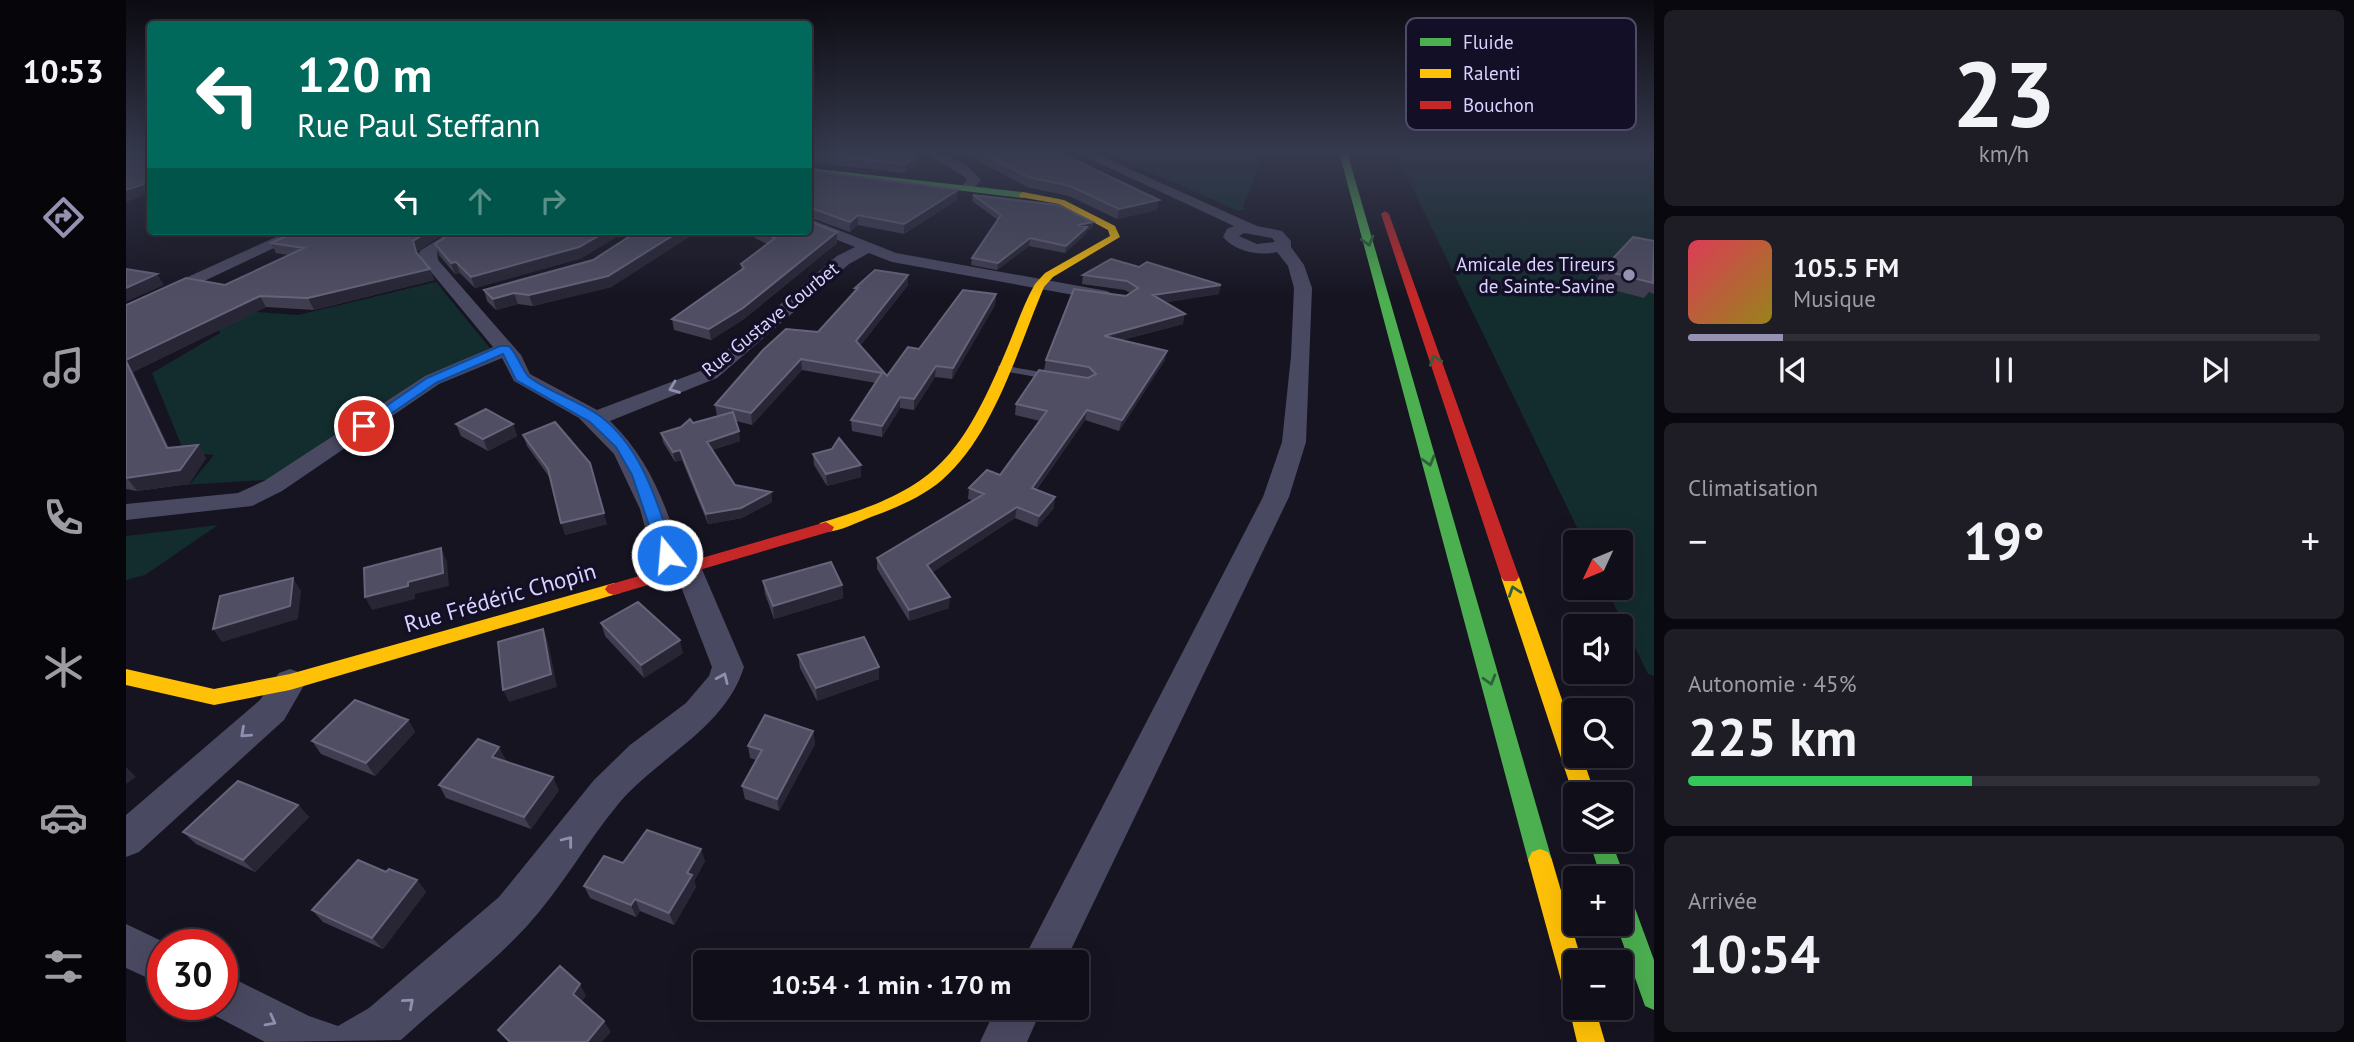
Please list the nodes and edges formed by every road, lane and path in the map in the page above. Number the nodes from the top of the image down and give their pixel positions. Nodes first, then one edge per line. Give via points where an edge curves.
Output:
1 (1052, 201) edge
2 (1168, 201) edge
3 (1190, 201) edge
4 (1357, 201) edge
5 (1382, 204) dead end
6 (812, 224) edge
7 (1251, 228) junction
8 (1232, 232) junction
9 (293, 235) edge
10 (456, 235) edge
11 (1281, 246) junction
12 (1255, 247) junction
13 (866, 248) junction
14 (1296, 273) junction
15 (1039, 286) junction
16 (1125, 298) edge
17 (131, 308) edge
18 (126, 330) edge
19 (510, 354) junction
20 (1001, 368) junction
21 (1062, 379) edge
22 (595, 419) junction
23 (126, 512) edge
24 (679, 569) junction
25 (126, 677) edge
26 (290, 682) junction
27 (1580, 782) edge
28 (126, 839) edge
29 (1549, 892) junction
30 (1633, 936) edge
31 (126, 944) edge
32 (1049, 950) edge
33 (1565, 950) edge
34 (1563, 951) edge
35 (147, 955) edge
36 (1654, 997) edge
37 (238, 1003) edge
38 (1014, 1020) edge
39 (1579, 1020) edge
40 (1585, 1020) edge
41 (322, 1042) edge
42 (354, 1042) edge
43 (1003, 1042) edge
44 (1584, 1042) edge
45 (1591, 1042) edge

1 - 15 main road, Rue Frédéric Chopin via 1112,229 1115,237 1049,275
2 - 8 street
3 - 7 street
4 -> 29 main road
27 -> 5 main road
6 - 13 street
7 - 8 street
7 - 11 street via 1283,237
8 - 12 street via 1234,240
9 - 17 street
10 - 19 street via 427,253 466,294
11 - 12 street
11 - 14 street via 1296,265
12 - 14 street
13 - 15 street via 915,263
13 -> 22 street, Rue Gustave Courbet via 843,260 710,374
14 - 32 street via 1303,288 1294,442 1276,496
15 - 16 street
15 - 20 main road, Rue Frédéric Chopin
17 - 18 street via 169,312
19 - 22 street via 521,377 530,384
19 - 23 street via 432,380 273,486 243,500
20 - 21 lane
20 - 24 main road, Rue Frédéric Chopin via 965,444 939,474 885,508
22 - 24 street via 621,445 640,475
24 - 26 main road, Rue Frédéric Chopin
42 -> 24 street via 385,1024 513,911 607,790 698,713 723,682 728,667
25 - 26 main road, Rue Frédéric Chopin via 214,698
26 -> 28 street via 272,710
29 - 33 main road
29 - 34 main road
30 - 36 main road
31 - 35 street
37 -> 41 street via 304,1038
38 - 43 street
39 - 44 main road
40 - 45 main road

